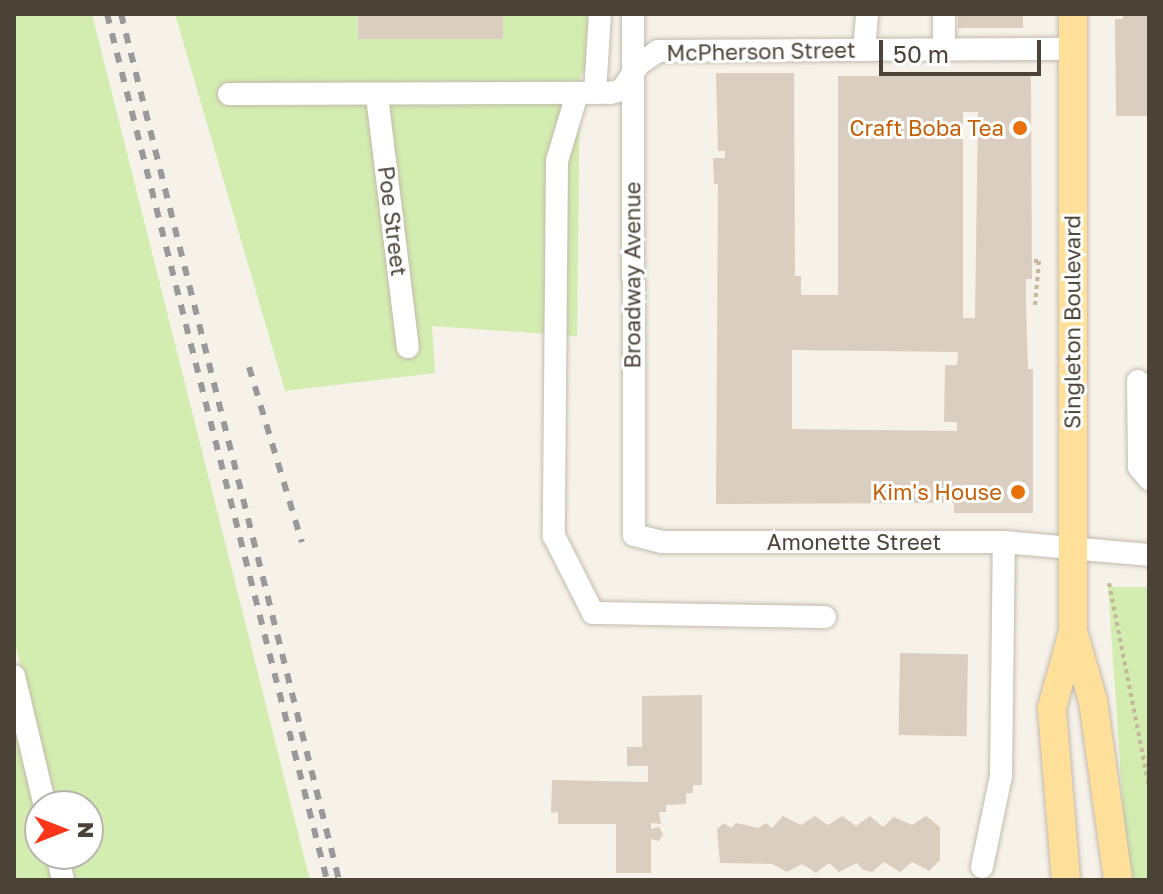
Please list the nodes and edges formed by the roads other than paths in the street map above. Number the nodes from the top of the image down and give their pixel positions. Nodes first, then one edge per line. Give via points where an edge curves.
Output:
1 (600, 14) edge
2 (633, 14) edge
3 (867, 14) edge
4 (944, 14) edge
5 (1073, 14) edge
6 (944, 49) junction
7 (1073, 49) junction
8 (864, 50) junction
9 (633, 79) junction
10 (229, 94) dead end
11 (586, 94) junction
12 (377, 96) junction
13 (408, 347) dead end
14 (1138, 381) dead end
15 (1149, 479) edge
16 (634, 535) joint
17 (1004, 542) junction
18 (1074, 550) junction
19 (1149, 555) edge
20 (825, 617) dead end
21 (1073, 631) junction
22 (14, 676) edge
23 (41, 790) edge
24 (982, 867) dead end
25 (1066, 880) edge
26 (1118, 880) edge

1 - 11 street
2 - 9 street, Broadway Avenue
3 - 8 street
4 - 6 street
5 - 7 main road, Singleton Boulevard
6 - 7 street, McPherson Street
6 - 8 street, McPherson Street
7 - 18 main road, Singleton Boulevard
8 - 9 street, McPherson Street via 658,51 639,64
9 - 11 street, McPherson Street via 622,90
9 - 16 street, Broadway Avenue
10 - 12 street, McPherson Street
11 - 12 street, McPherson Street
11 - 20 street via 557,161 554,536 593,613
12 - 13 street, Poe Street
14 - 15 street via 1139,467
16 - 17 street, Amonette Street via 662,542
17 - 18 street, Amonette Street
17 - 24 street via 1001,776
18 - 19 street, Amonette Street
18 - 21 main road, Singleton Boulevard
21 - 25 main road, Singleton Boulevard via 1052,708
21 - 26 main road, Singleton Boulevard via 1093,701
22 - 23 street

